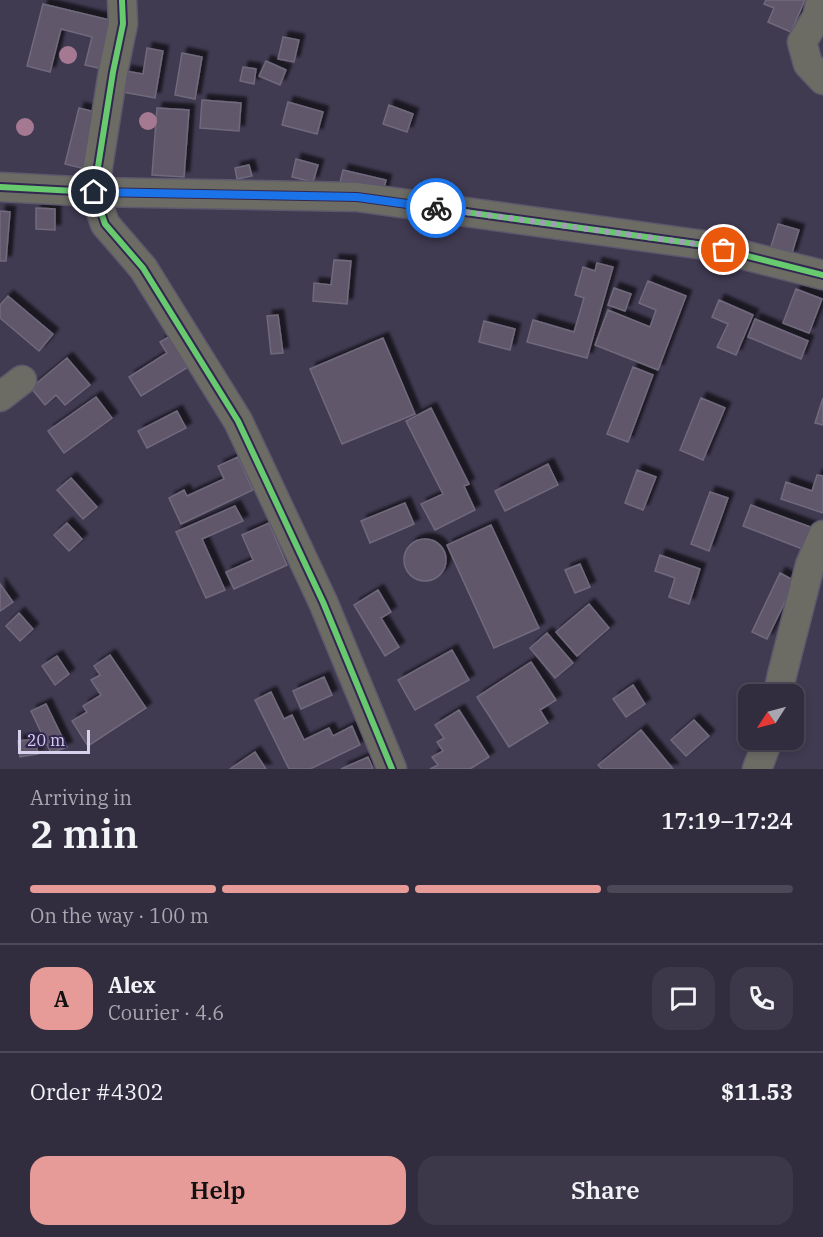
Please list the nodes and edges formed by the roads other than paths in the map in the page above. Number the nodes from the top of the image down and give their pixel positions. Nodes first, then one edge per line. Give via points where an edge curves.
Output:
1 (122, 0) edge
2 (821, 0) edge
3 (823, 80) edge
4 (0, 187) edge
5 (94, 192) junction
6 (823, 274) edge
7 (823, 535) edge
8 (780, 684) edge
9 (764, 750) edge
10 (392, 769) edge
11 (757, 769) edge

1 - 5 street via 123,24
2 - 3 street via 818,17 802,42 808,64
4 - 5 street
5 - 6 street via 357,197 704,245
5 - 10 street via 105,224 143,268 238,420 323,602
7 - 8 street via 810,565
9 - 11 street

